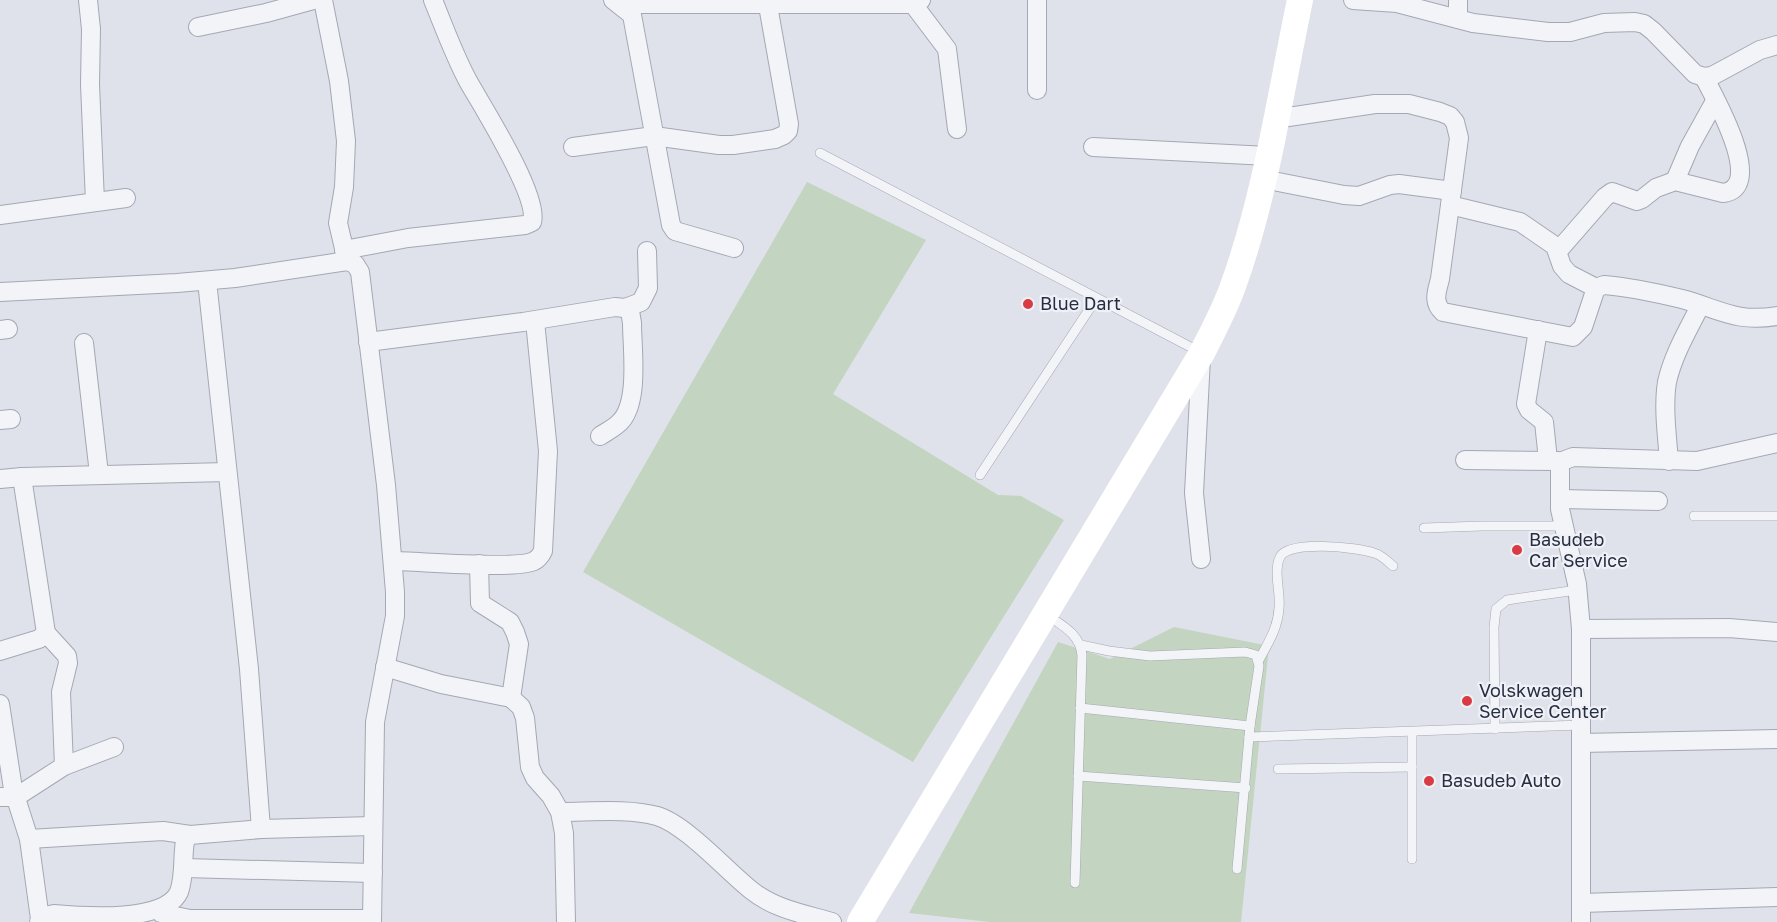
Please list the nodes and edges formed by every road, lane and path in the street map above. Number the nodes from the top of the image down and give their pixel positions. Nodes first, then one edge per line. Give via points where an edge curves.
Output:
1 (88, 0) edge
2 (313, 0) edge
3 (322, 0) edge
4 (433, 0) edge
5 (1037, 0) edge
6 (1294, 0) edge
7 (1300, 0) edge
8 (1305, 0) edge
9 (1311, 0) edge
10 (1353, 0) edge
11 (1458, 0) edge
12 (616, 2) edge
13 (767, 2) edge
14 (917, 2) edge
15 (1458, 19) junction
16 (198, 27) dead end
17 (1777, 45) edge
18 (1704, 77) junction
19 (1283, 81) junction
20 (1037, 90) dead end
21 (1715, 101) junction
22 (1275, 119) junction
23 (957, 129) dead end
24 (654, 136) junction
25 (573, 147) dead end
26 (1093, 147) dead end
27 (820, 153) dead end
28 (1265, 168) junction
29 (1675, 181) junction
30 (126, 198) dead end
31 (1451, 198) junction
32 (94, 202) junction
33 (0, 215) edge
34 (734, 248) dead end
35 (647, 251) dead end
36 (1558, 251) junction
37 (345, 255) junction
38 (207, 281) junction
39 (1596, 288) junction
40 (0, 292) edge
41 (1096, 299) junction
42 (1700, 306) junction
43 (625, 308) junction
44 (1777, 316) edge
45 (535, 321) junction
46 (1538, 330) junction
47 (368, 342) junction
48 (84, 343) dead end
49 (1202, 353) junction
50 (600, 436) dead end
51 (1777, 443) edge
52 (1465, 460) dead end
53 (1554, 461) junction
54 (1669, 461) junction
55 (227, 472) junction
56 (99, 474) junction
57 (980, 475) dead end
58 (22, 477) junction
59 (0, 479) edge
60 (1560, 499) junction
61 (1658, 501) dead end
62 (1694, 516) dead end
63 (1777, 516) edge
64 (1564, 526) junction
65 (1424, 528) dead end
66 (1201, 559) dead end
67 (393, 561) junction
68 (479, 564) junction
69 (1393, 566) dead end
70 (1578, 590) junction
71 (1045, 613) junction
72 (1581, 629) junction
73 (1777, 632) edge
74 (46, 633) junction
75 (1081, 645) junction
76 (0, 651) edge
77 (1258, 660) junction
78 (385, 667) junction
79 (511, 698) junction
80 (0, 704) edge
81 (1080, 708) junction
82 (1250, 726) junction
83 (1495, 729) junction
84 (1413, 732) junction
85 (1581, 734) junction
86 (1250, 737) junction
87 (1777, 739) edge
88 (114, 747) dead end
89 (64, 766) junction
90 (1412, 767) junction
91 (1278, 769) dead end
92 (1078, 776) junction
93 (1246, 788) junction
94 (8, 797) edge
95 (560, 812) junction
96 (373, 826) junction
97 (261, 829) junction
98 (190, 835) junction
99 (29, 839) junction
100 (1412, 859) dead end
101 (184, 868) junction
102 (1237, 869) dead end
103 (373, 873) junction
104 (1075, 883) dead end
105 (1777, 897) edge
106 (1581, 903) junction
107 (161, 913) junction
108 (372, 920) edge
109 (39, 921) edge
110 (566, 922) edge
111 (832, 922) edge
112 (860, 922) edge
113 (1581, 922) edge

1 - 32 street
2 - 16 street
3 - 37 street via 339,81 346,141 338,223
4 - 37 street via 467,79 521,180 532,207 532,222 408,238
5 - 20 street
6 - 19 main road via 1282,59
7 - 19 main road
8 - 19 main road
9 - 19 main road via 1296,62
10 - 15 street via 1397,3
11 - 15 street
12 - 13 street
12 - 24 street via 632,15
13 - 14 street
13 - 24 street via 788,131 775,139 733,145
14 - 23 street via 947,49
15 - 18 street via 1558,32 1604,23 1644,24 1695,74
17 - 18 street
18 - 21 street
19 - 22 main road
21 - 29 street
21 - 29 street via 1738,153 1739,177 1735,187 1723,193
22 - 28 main road
22 - 31 street via 1394,102 1450,116 1458,131
24 - 25 street
24 - 34 street via 675,231
26 - 28 street
27 - 41 lane
28 - 31 street via 1352,196 1399,184
28 - 49 main road via 1233,288
29 - 36 street via 1637,201 1612,192
30 - 32 street
31 - 36 street via 1520,222
31 - 46 street via 1437,307 1451,314
32 - 33 street
35 - 43 street via 648,288 641,302
36 - 39 street via 1569,274
37 - 38 street
37 - 47 street via 360,272
38 - 40 street
38 - 55 street
39 - 42 street via 1613,286 1683,299
39 - 46 street via 1580,332 1573,337
41 - 49 lane
41 - 57 lane
42 - 44 street via 1730,316
42 - 54 street via 1667,383
43 - 45 street
43 - 50 street via 630,311 632,323 632,396 620,423
45 - 47 street
45 - 68 street via 548,451 543,551 527,563
46 - 53 street via 1526,404 1544,422
47 - 67 street
48 - 56 street
49 - 66 street via 1194,493
49 - 71 main road
51 - 54 street via 1704,460
52 - 53 street
53 - 54 street via 1573,457
53 - 60 street
55 - 56 street
55 - 97 street via 249,669
56 - 58 street
58 - 59 street
58 - 74 street
60 - 61 street
60 - 64 street
62 - 63 lane
64 - 65 lane
64 - 70 street
67 - 68 street
67 - 78 street via 395,616
68 - 79 street via 480,603 510,622 519,644
69 - 77 lane via 1373,552 1343,546 1285,552 1278,568 1277,624
70 - 72 street
70 - 83 lane via 1507,600 1496,609
71 - 75 lane via 1068,629
71 - 112 main road
72 - 73 street via 1729,628
72 - 85 street
74 - 76 street via 39,639
74 - 89 street via 67,656 68,663 61,692
75 - 77 lane via 1150,656 1251,652
75 - 81 lane
77 - 82 lane
78 - 79 street via 441,684
78 - 96 street via 375,722
79 - 95 street via 521,707 525,718 530,767
80 - 94 street via 9,768
81 - 82 lane
81 - 92 lane
82 - 86 lane
83 - 84 lane
83 - 85 lane
84 - 86 lane
84 - 90 lane
85 - 87 street
85 - 106 street
86 - 93 lane
88 - 89 street
89 - 94 street
90 - 91 lane
90 - 100 lane
92 - 93 lane
92 - 104 lane
93 - 102 lane
94 - 99 street
95 - 110 street
95 - 111 street via 641,813 659,817 678,827 765,900
96 - 97 street
96 - 103 street
97 - 98 street
98 - 99 street via 163,831
98 - 101 street via 185,841
99 - 109 street
101 - 103 street
101 - 107 street via 179,894 173,905
103 - 108 street
105 - 106 street
106 - 113 street
107 - 108 street via 190,919
107 - 109 street via 136,919 54,914

